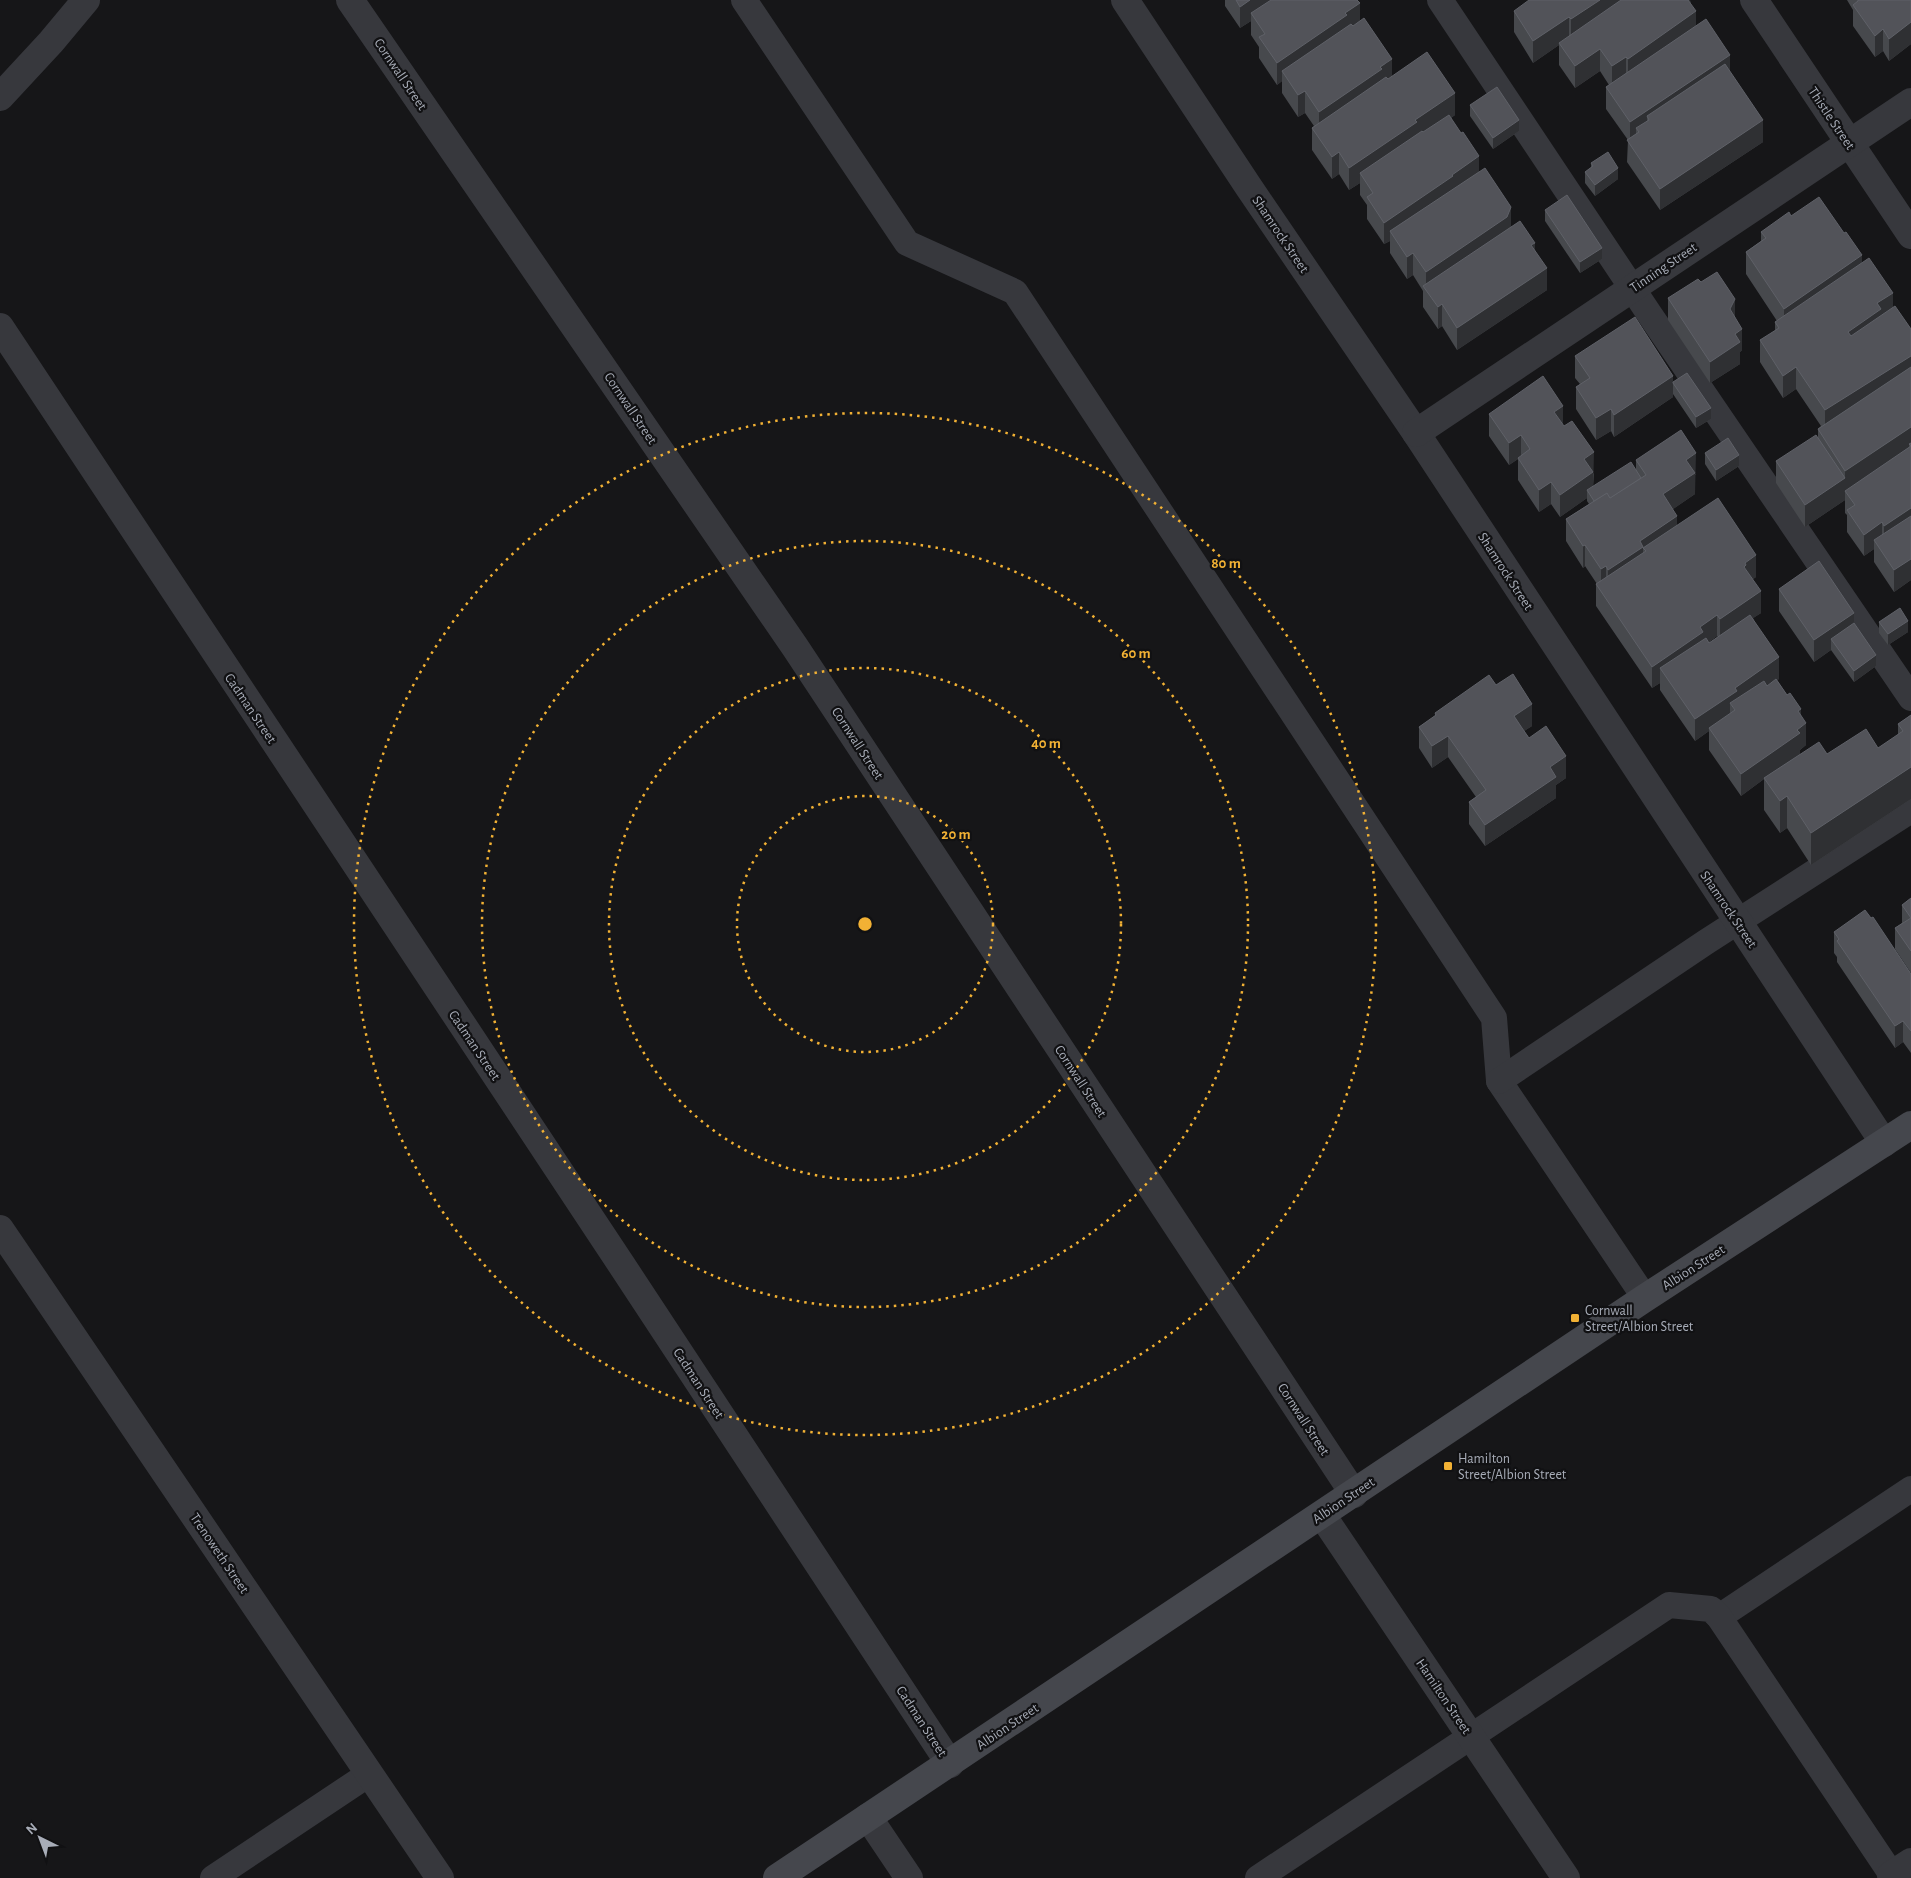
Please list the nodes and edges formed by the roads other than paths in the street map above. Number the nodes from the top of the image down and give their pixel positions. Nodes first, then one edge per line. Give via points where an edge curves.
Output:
1 (86, 0) edge
2 (350, 0) edge
3 (744, 0) edge
4 (1125, 0) edge
5 (1440, 0) edge
6 (1754, 0) edge
7 (0, 97) edge
8 (1911, 102) edge
9 (1848, 142) junction
10 (1911, 235) edge
11 (1632, 288) junction
12 (0, 327) edge
13 (1416, 433) junction
14 (1911, 698) edge
15 (1911, 810) edge
16 (1738, 922) junction
17 (1499, 1081) junction
18 (1911, 1125) edge
19 (1884, 1143) junction
20 (0, 1228) edge
21 (1645, 1298) junction
22 (1911, 1489) edge
23 (1354, 1494) junction
24 (1322, 1515) junction
25 (1719, 1617) junction
26 (1471, 1736) junction
27 (950, 1764) junction
28 (369, 1774) junction
29 (868, 1817) junction
30 (1899, 1872) edge
31 (213, 1878) edge
32 (440, 1878) edge
33 (777, 1878) edge
34 (909, 1878) edge
35 (1258, 1878) edge
36 (1566, 1878) edge

1 - 7 street
2 - 23 street, Cornwall Street via 790,639
3 - 17 lane via 907,243 1015,292 1494,1018
4 - 13 street, Shamrock Street
5 - 11 lane
6 - 9 street, Thistle Street
8 - 9 street, Tinning Street
9 - 10 street, Thistle Street
9 - 11 street, Tinning Street
11 - 13 street, Tinning Street
11 - 14 lane
12 - 27 street, Cadman Street
13 - 16 street, Shamrock Street
15 - 16 lane
16 - 17 lane
16 - 19 street, Shamrock Street
17 - 21 lane
18 - 19 street, Albion Street
19 - 21 street, Albion Street
20 - 28 street, Trenoweth Street
21 - 23 street, Albion Street
22 - 25 lane
23 - 24 street, Albion Street
24 - 26 street, Hamilton Street
24 - 27 street, Albion Street
25 - 26 lane via 1711,1609 1669,1605
25 - 30 lane
26 - 35 lane
26 - 36 street, Hamilton Street
27 - 29 street, Albion Street
28 - 31 lane
28 - 32 street, Trenoweth Street
29 - 33 street, Albion Street
29 - 34 street

